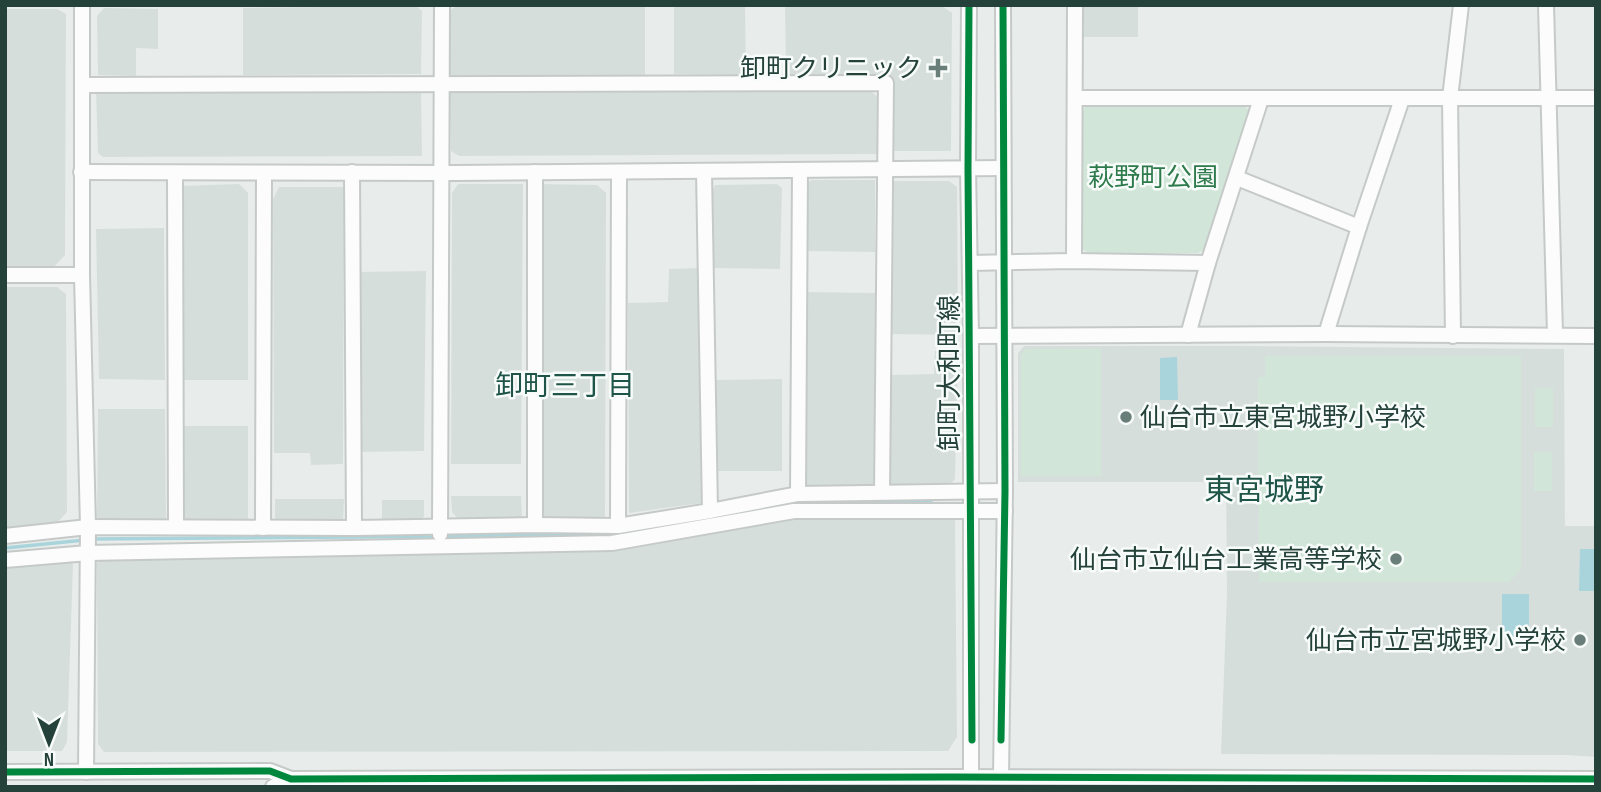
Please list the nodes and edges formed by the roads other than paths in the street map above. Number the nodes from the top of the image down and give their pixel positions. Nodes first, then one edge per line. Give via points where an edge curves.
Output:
1 (82, 5) edge
2 (442, 5) edge
3 (969, 5) edge
4 (1003, 5) edge
5 (1075, 5) edge
6 (1461, 5) edge
7 (1546, 5) edge
8 (82, 85) junction
9 (442, 85) junction
10 (1075, 98) junction
11 (1450, 98) junction
12 (1549, 98) junction
13 (1596, 98) edge
14 (1261, 99) junction
15 (1402, 99) junction
16 (968, 168) junction
17 (1003, 168) junction
18 (800, 170) junction
19 (884, 170) junction
20 (704, 171) junction
21 (81, 172) junction
22 (352, 172) junction
23 (535, 172) junction
24 (619, 172) junction
25 (175, 173) junction
26 (264, 173) junction
27 (442, 173) junction
28 (1237, 178) junction
29 (1359, 227) junction
30 (1073, 261) junction
31 (970, 263) junction
32 (1003, 263) junction
33 (1208, 263) junction
34 (5, 275) edge
35 (82, 275) junction
36 (1326, 334) junction
37 (1555, 334) junction
38 (1003, 335) junction
39 (1188, 335) junction
40 (971, 336) junction
41 (1453, 336) junction
42 (1596, 336) edge
43 (970, 491) junction
44 (1005, 491) junction
45 (882, 492) junction
46 (798, 494) junction
47 (710, 511) junction
48 (970, 511) junction
49 (1005, 511) junction
50 (535, 525) junction
51 (618, 526) junction
52 (176, 527) junction
53 (440, 527) junction
54 (262, 528) junction
55 (354, 528) junction
56 (5, 536) edge
57 (88, 541) junction
58 (441, 546) junction
59 (5, 560) edge
60 (5, 772) edge
61 (86, 772) junction
62 (971, 777) junction
63 (1001, 777) junction
64 (1596, 779) edge
65 (291, 783) edge
66 (273, 787) edge

1 - 8 street
2 - 9 street
3 - 16 street, 卸町大和町線
4 - 17 street, 卸町大和町線
5 - 10 street
6 - 11 street
7 - 12 street
8 - 9 street
8 - 21 street
9 - 19 street via 886,83
9 - 27 street
10 - 14 street
10 - 30 street
11 - 12 street
11 - 15 street
11 - 41 street
12 - 13 street
12 - 37 street
14 - 15 street
14 - 28 street
15 - 29 street
16 - 17 street
16 - 19 street
16 - 31 street, 卸町大和町線
17 - 32 street, 卸町大和町線
18 - 19 street
18 - 20 street
18 - 46 street
19 - 45 street
20 - 24 street
20 - 47 street
21 - 25 street
21 - 35 street
22 - 26 street
22 - 27 street
22 - 55 street
23 - 24 street
23 - 27 street
23 - 50 street
24 - 51 street
25 - 26 street
25 - 52 street
26 - 54 street
27 - 53 street
28 - 29 street
28 - 33 street
29 - 36 street
30 - 32 street
30 - 33 street
31 - 32 street
31 - 40 street, 卸町大和町線
32 - 38 street, 卸町大和町線
33 - 39 street
34 - 35 street
35 - 57 street
36 - 39 street
36 - 41 street
37 - 41 street
37 - 42 street
38 - 39 street
38 - 40 street
38 - 44 street, 卸町大和町線
40 - 43 street, 卸町大和町線
43 - 44 street
43 - 45 street
43 - 48 street, 卸町大和町線
44 - 49 street, 卸町大和町線
45 - 46 street
46 - 47 street
47 - 51 street
48 - 49 street
48 - 58 street via 794,511 612,543
48 - 62 street, 卸町大和町線
49 - 63 street, 卸町大和町線
50 - 51 street
50 - 53 street
52 - 54 street
52 - 57 street
53 - 55 street
53 - 58 street
54 - 55 street
56 - 57 street
57 - 58 street
57 - 59 street
57 - 61 street
60 - 61 street
61 - 65 street via 270,771
62 - 63 street
62 - 65 street
63 - 64 street
65 - 66 street

